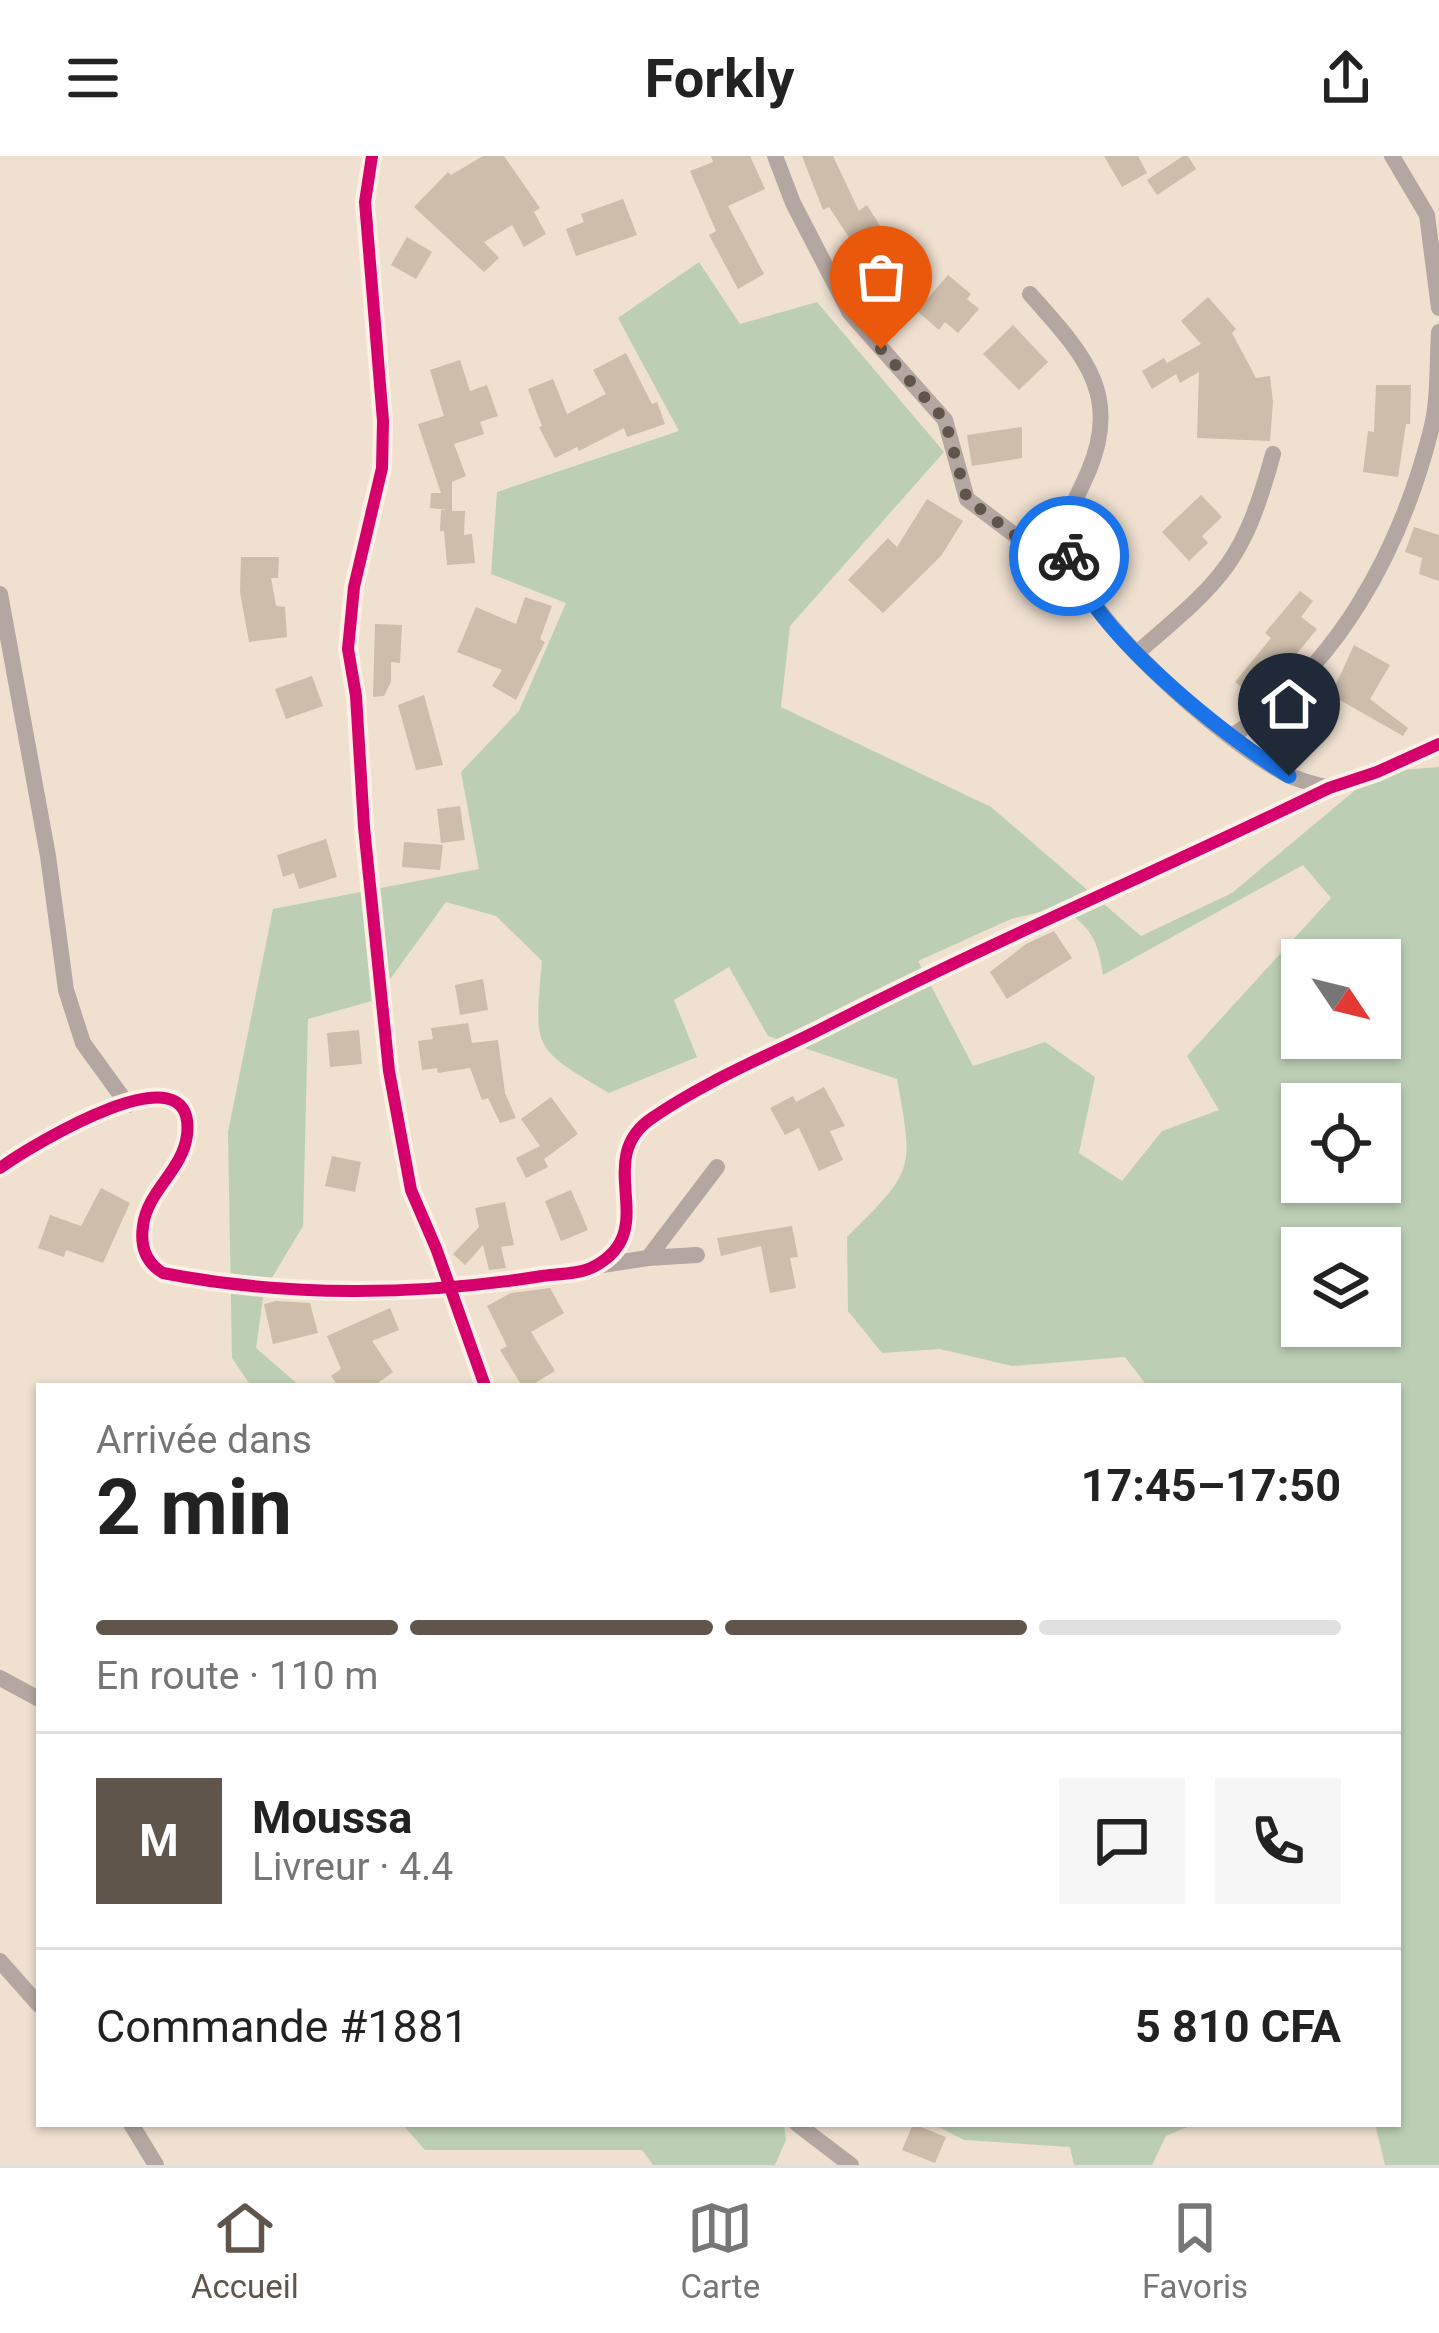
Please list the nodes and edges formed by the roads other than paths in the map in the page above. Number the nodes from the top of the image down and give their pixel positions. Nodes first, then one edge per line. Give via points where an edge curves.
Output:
1 (372, 156) edge
2 (775, 156) edge
3 (1391, 156) edge
4 (1030, 294) dead end
5 (1439, 308) edge
6 (1439, 332) edge
7 (1273, 454) dead end
8 (1064, 538) junction
9 (0, 594) edge
10 (1138, 652) junction
11 (1232, 736) junction
12 (1439, 743) edge
13 (1329, 788) junction
14 (128, 1105) junction
15 (717, 1167) dead end
16 (0, 1168) edge
17 (697, 1255) dead end
18 (648, 1258) junction
19 (595, 1266) junction
20 (449, 1285) junction
21 (484, 1383) edge
22 (0, 1678) edge
23 (36, 1697) edge
24 (0, 1961) edge
25 (36, 2002) edge
26 (132, 2127) edge
27 (801, 2127) edge
28 (157, 2165) edge
29 (851, 2165) edge

1 - 20 street via 365,202 382,468 348,649 388,1071 411,1190
2 - 8 street via 850,313 945,420 967,499 1020,539
3 - 5 street via 1427,215
4 - 8 street via 1082,355 1102,412 1100,443
6 - 11 street via 1431,431 1380,571 1287,697
7 - 10 street via 1247,538 1224,574
8 - 10 street via 1088,599
9 - 14 street via 66,990 83,1043
10 - 11 street
11 - 13 street via 1289,776
12 - 13 street
13 - 19 street via 911,983 650,1120 626,1147 622,1166 629,1226
14 - 16 street via 45,1138
14 - 20 street via 167,1096 188,1115 176,1167 143,1221 142,1246 163,1273 307,1292
15 - 18 street
17 - 18 street
18 - 19 street
19 - 20 street
20 - 21 street
22 - 23 street
24 - 25 street
26 - 28 street
27 - 29 street

